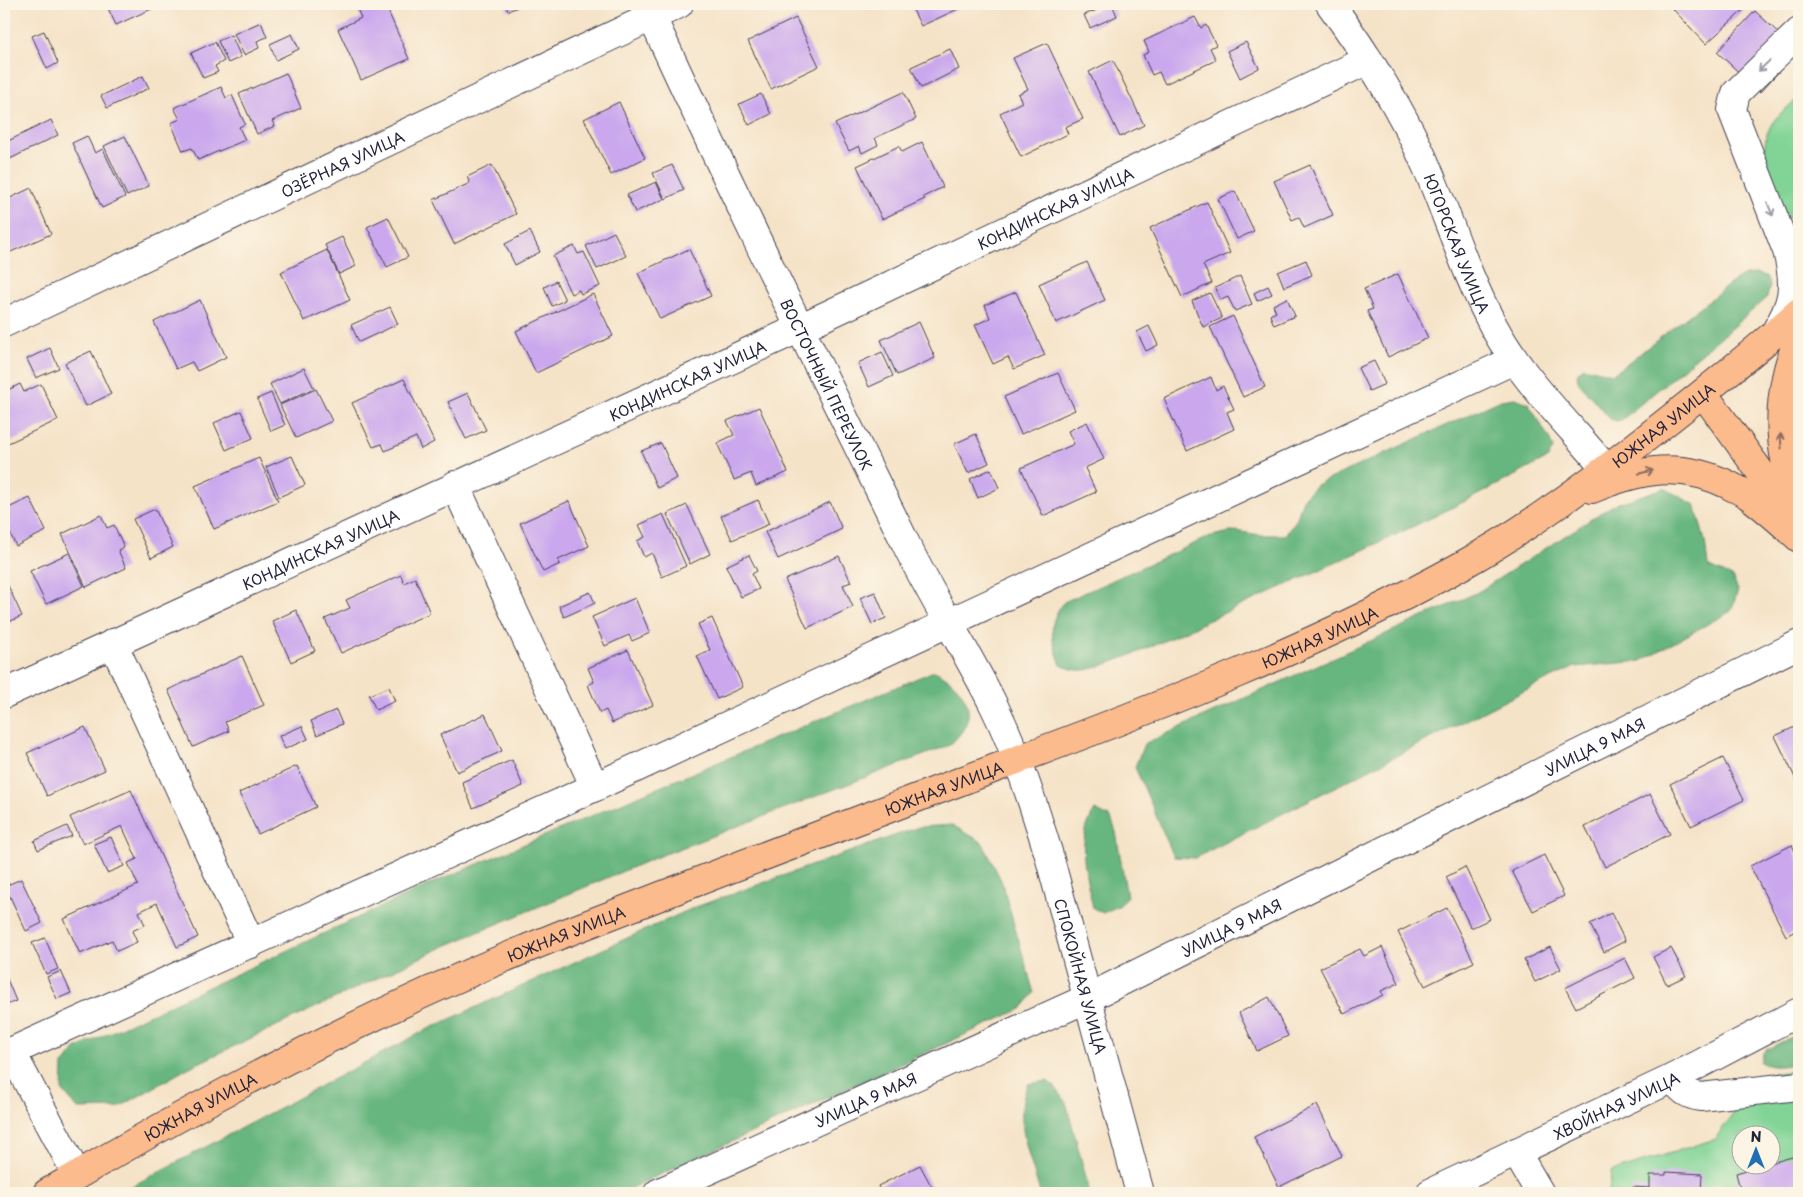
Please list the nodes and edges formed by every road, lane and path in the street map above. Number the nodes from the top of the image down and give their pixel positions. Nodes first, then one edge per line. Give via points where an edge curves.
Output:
1 (679, 4) edge
2 (1330, 4) edge
3 (649, 10) edge
4 (1799, 32) edge
5 (1368, 60) junction
6 (1793, 256) edge
7 (1799, 312) edge
8 (4, 323) edge
9 (800, 328) junction
10 (1787, 335) edge
11 (1514, 360) junction
12 (1703, 393) junction
13 (1606, 469) junction
14 (455, 485) junction
15 (1567, 499) junction
16 (1799, 504) edge
17 (1799, 525) edge
18 (1799, 538) edge
19 (948, 624) junction
20 (113, 643) junction
21 (1799, 644) edge
22 (4, 694) edge
23 (1017, 760) junction
24 (595, 787) junction
25 (251, 944) junction
26 (1088, 998) junction
27 (1799, 1012) edge
28 (7, 1053) edge
29 (1673, 1078) junction
30 (1799, 1086) edge
31 (1516, 1152) junction
32 (77, 1176) junction
33 (47, 1193) edge
34 (658, 1193) edge
35 (1140, 1193) edge
36 (1430, 1193) edge
37 (1540, 1193) edge

1 - 3 street, ОЗЁРНАЯ УЛИЦА
2 - 5 street, ЮГОРСКАЯ УЛИЦА
3 - 8 street, ОЗЁРНАЯ УЛИЦА
3 - 9 street, ВОСТОЧНЫЙ ПЕРЕУЛОК
4 -> 6 street via 1736,93 1732,110
5 - 9 street, КОНДИНСКАЯ УЛИЦА
5 - 11 street, ЮГОРСКАЯ УЛИЦА via 1427,168 1479,297
6 - 10 street via 1793,290
7 - 10 main road, ЮЖНАЯ УЛИЦА
9 - 14 street, КОНДИНСКАЯ УЛИЦА
9 - 19 street, ВОСТОЧНЫЙ ПЕРЕУЛОК
10 - 12 main road, ЮЖНАЯ УЛИЦА
16 -> 10 main road via 1782,450 1780,424 1787,372
11 - 13 street, ЮГОРСКАЯ УЛИЦА
11 - 19 street
12 - 13 main road, ЮЖНАЯ УЛИЦА
12 - 17 main road
13 - 15 main road, ЮЖНАЯ УЛИЦА
14 - 20 street, КОНДИНСКАЯ УЛИЦА
14 - 24 street
15 -> 18 main road via 1621,478 1653,470 1680,469 1716,479 1748,495
15 - 23 main road, ЮЖНАЯ УЛИЦА via 1461,566 1367,615 1262,664
19 - 23 street, ВОСТОЧНЫЙ ПЕРЕУЛОК via 994,704
19 - 24 street
20 - 22 street, КОНДИНСКАЯ УЛИЦА
20 - 25 street
21 - 26 street, УЛИЦА 9 МАЯ
23 - 26 street, СПОКОЙНАЯ УЛИЦА via 1048,852
23 - 32 main road, ЮЖНАЯ УЛИЦА via 556,936 445,983 220,1094
24 - 25 street
25 - 28 street
26 - 34 street, УЛИЦА 9 МАЯ
26 - 35 street, СПОКОЙНАЯ УЛИЦА
27 - 29 street, ХВОЙНАЯ УЛИЦА
28 - 32 street
29 - 30 street via 1689,1095 1701,1097
29 - 31 street, ХВОЙНАЯ УЛИЦА
31 - 36 street, ХВОЙНАЯ УЛИЦА
31 - 37 street
32 - 33 main road, ЮЖНАЯ УЛИЦА

